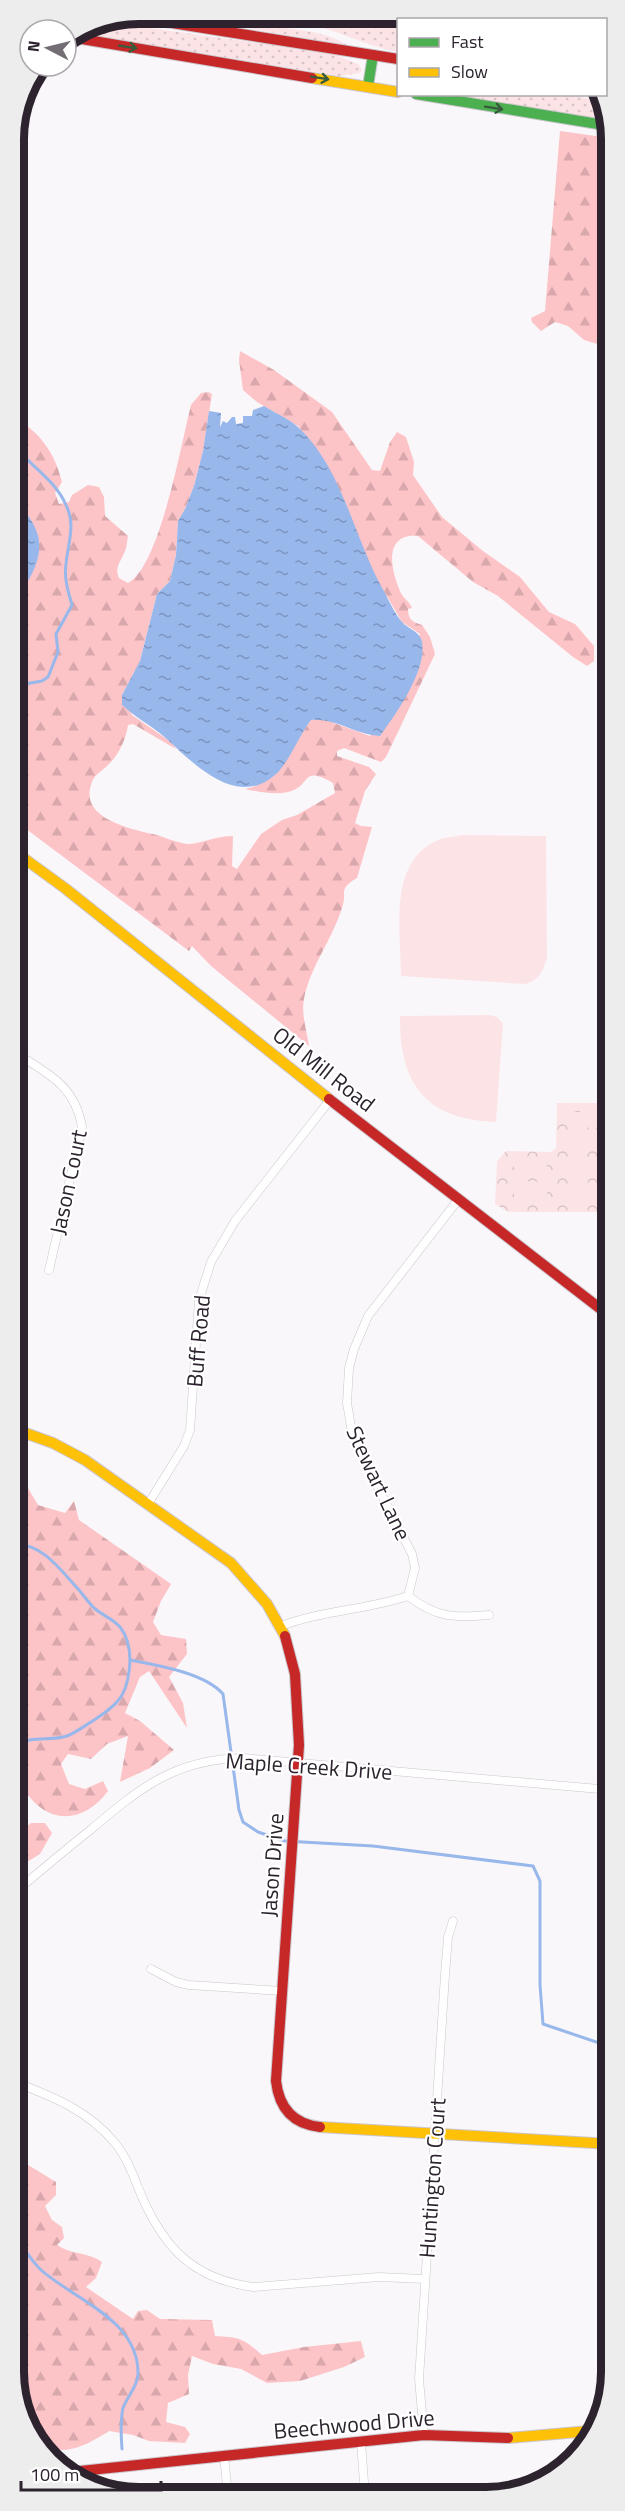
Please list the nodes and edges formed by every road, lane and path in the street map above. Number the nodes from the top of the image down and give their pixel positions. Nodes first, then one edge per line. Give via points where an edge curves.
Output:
1 (178, 24) edge
2 (82, 39) edge
3 (373, 55) junction
4 (397, 59) edge
5 (368, 86) junction
6 (397, 92) edge
7 (428, 96) edge
8 (600, 124) edge
9 (24, 859) edge
10 (24, 1059) edge
11 (330, 1100) junction
12 (458, 1200) junction
13 (49, 1270) dead end
14 (601, 1309) edge
15 (24, 1433) edge
16 (148, 1504) junction
17 (408, 1596) junction
18 (489, 1615) dead end
19 (281, 1626) junction
20 (298, 1763) junction
21 (601, 1789) edge
22 (24, 1885) edge
23 (453, 1921) dead end
24 (151, 1970) dead end
25 (283, 1991) junction
26 (24, 2085) edge
27 (436, 2133) junction
28 (601, 2143) edge
29 (425, 2278) junction
30 (584, 2432) edge
31 (424, 2435) junction
32 (361, 2442) junction
33 (224, 2456) junction
34 (80, 2471) edge
35 (227, 2487) edge
36 (364, 2487) edge

1 - 3 main road
2 -> 5 main road
3 - 4 main road
3 - 5 main road
5 - 6 main road
7 -> 8 main road
9 - 11 main road, Old Mill Road
10 - 13 street, Jason Court via 65,1088 79,1110 82,1127
11 - 12 main road, Old Mill Road
11 - 16 street, Buff Road via 235,1221 211,1262 199,1300 190,1430
12 - 14 main road, Old Mill Road
12 - 17 street, Stewart Lane via 368,1316 349,1368 347,1403 353,1438 412,1554 415,1568
15 - 16 main road, Jason Drive via 84,1460
16 - 19 main road, Jason Drive via 231,1563 249,1580
17 - 18 street via 432,1612 448,1617
17 - 19 street via 304,1617
19 - 20 main road, Jason Drive via 296,1684
20 - 21 street, Maple Creek Drive
20 - 22 street, Maple Creek Drive via 227,1758 166,1774 135,1792
20 - 25 main road, Jason Drive
23 - 27 street, Huntington Court via 448,1937
24 - 25 street via 189,1985
25 - 27 main road, Jason Drive via 276,2095 295,2121 306,2126
26 - 29 street via 62,2100 94,2120 126,2160 167,2244 178,2256 206,2272 253,2287 378,2277
27 - 28 main road, Jason Drive
27 - 29 street, Huntington Court
29 - 31 street, Huntington Court via 418,2379
30 - 31 main road, Beechwood Drive via 514,2438
31 - 32 main road, Beechwood Drive
32 - 33 main road, Beechwood Drive
32 - 36 street
33 - 34 main road, Beechwood Drive
33 - 35 street

